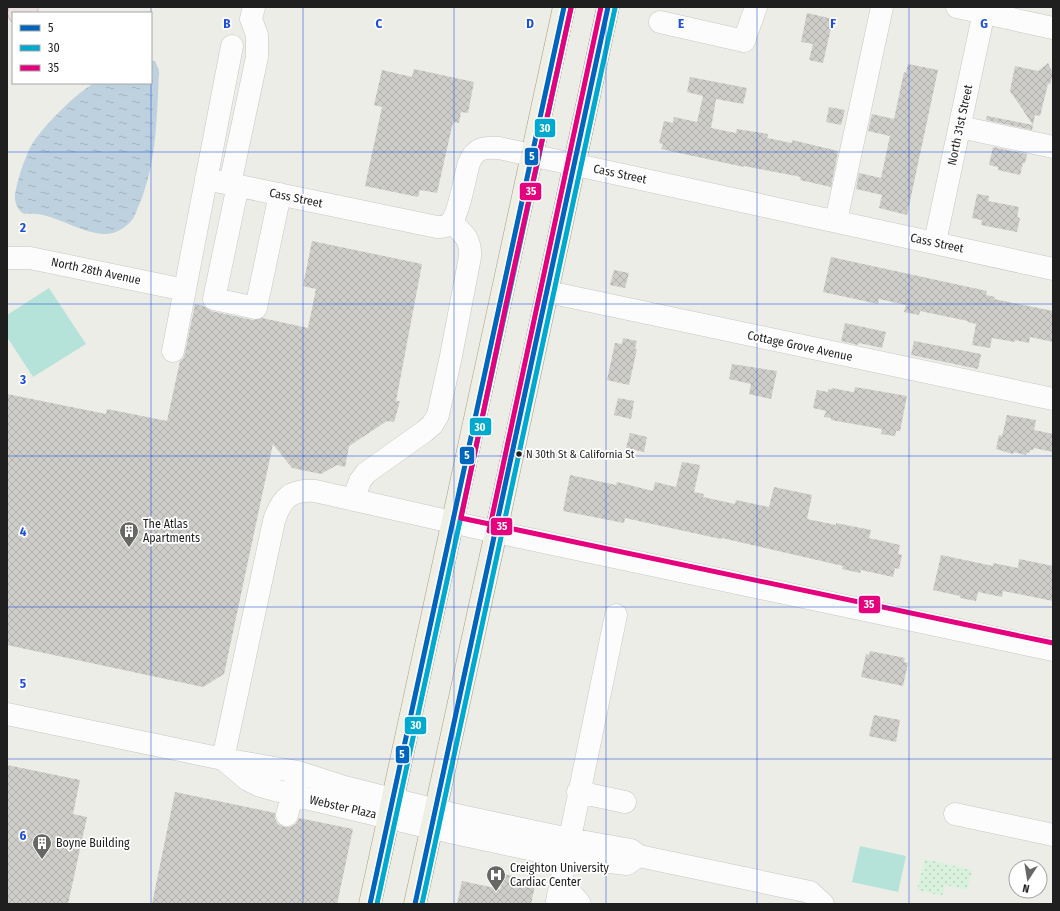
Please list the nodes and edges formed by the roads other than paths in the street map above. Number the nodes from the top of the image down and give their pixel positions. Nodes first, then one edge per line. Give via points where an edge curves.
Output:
1 (254, 7) edge
2 (564, 7) edge
3 (608, 7) edge
4 (756, 7) edge
5 (882, 7) edge
6 (957, 7) edge
7 (985, 10) edge
8 (660, 22) dead end
9 (1053, 28) edge
10 (232, 46) dead end
11 (960, 127) junction
12 (1053, 148) edge
13 (532, 154) junction
14 (574, 164) junction
15 (206, 179) junction
16 (234, 185) junction
17 (280, 194) junction
18 (836, 221) junction
19 (451, 222) junction
20 (935, 242) junction
21 (7, 258) edge
22 (1053, 269) edge
23 (185, 290) junction
24 (548, 292) junction
25 (173, 351) dead end
26 (1053, 399) edge
27 (353, 500) junction
28 (453, 523) junction
29 (496, 532) junction
30 (616, 615) dead end
31 (1053, 650) edge
32 (7, 714) edge
33 (223, 759) junction
34 (298, 772) junction
35 (578, 792) junction
36 (625, 802) dead end
37 (290, 805) junction
38 (391, 808) junction
39 (955, 814) dead end
40 (434, 819) junction
41 (1053, 835) edge
42 (567, 848) junction
43 (370, 904) edge
44 (415, 904) edge
45 (580, 904) edge
46 (823, 904) edge

1 - 16 street via 251,18 257,35 257,57
2 - 13 main road
3 - 14 main road
4 - 8 street via 744,41
5 - 18 street
6 - 7 street
7 - 9 street
7 - 11 street, North 31st Street
10 - 15 street
11 - 12 street
11 - 20 street, North 31st Street
13 - 14 street, Cass Street
13 - 19 street, Cass Street via 490,147 482,148 472,155 456,214
13 - 28 main road
14 - 18 street, Cass Street
14 - 24 main road
15 - 16 street, Cass Street
15 - 23 street
16 - 17 street, Cass Street
16 - 17 street via 214,299 256,308
17 - 19 street, Cass Street via 437,227 445,227
18 - 20 street, Cass Street
19 - 27 street via 467,238 470,257 452,356 438,415 425,431 366,473
20 - 22 street, Cass Street
21 - 23 street, North 28th Avenue via 30,258
23 - 25 street
24 - 26 street, Cottage Grove Avenue
24 - 29 main road
27 - 28 street
27 - 33 street via 306,491 290,495 281,504 274,522
28 - 29 street
28 - 38 main road
29 - 31 street
29 - 40 main road
30 - 35 street
32 - 33 street, Webster Plaza
33 - 34 street, Webster Plaza
33 - 37 street, Webster Plaza via 248,780
34 - 37 street
34 - 38 street, Webster Plaza via 344,787
35 - 36 street
35 - 42 street
37 - 38 street, Webster Plaza
38 - 40 street, Webster Plaza
38 - 43 main road
39 - 41 street
40 - 42 street, Webster Plaza
40 - 44 main road
42 - 45 street via 559,891
42 - 46 street, Webster Plaza via 630,850 638,856 810,892

